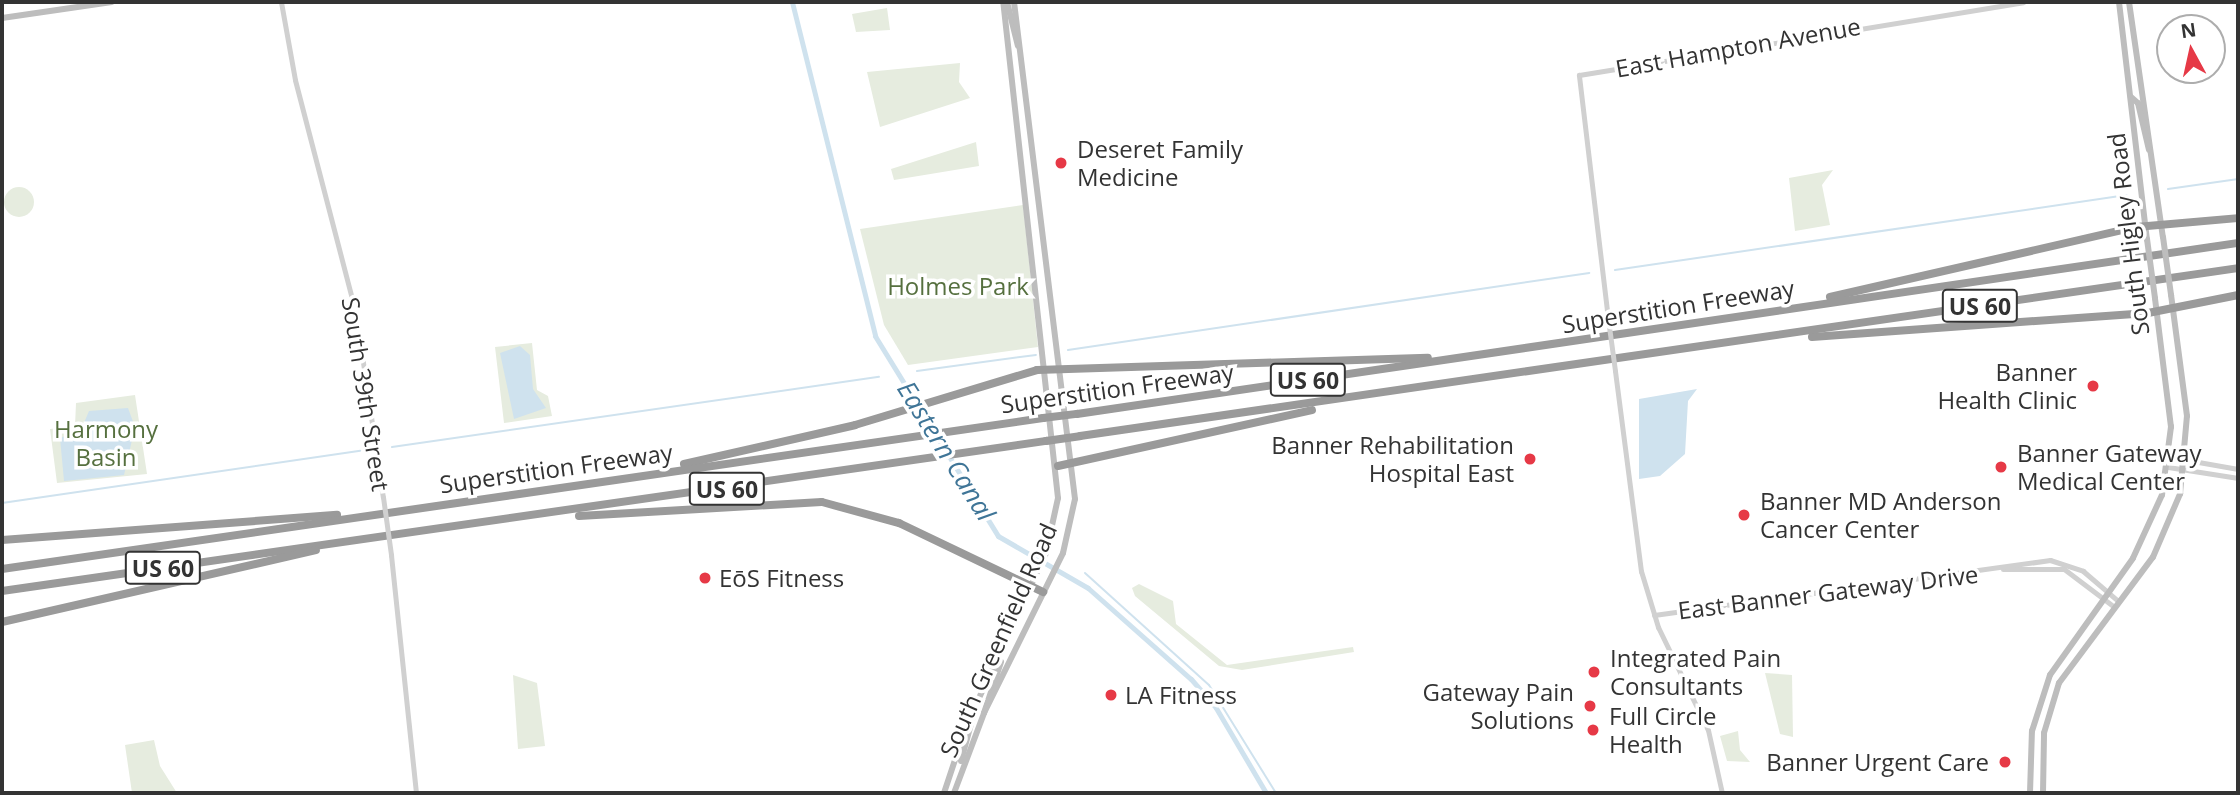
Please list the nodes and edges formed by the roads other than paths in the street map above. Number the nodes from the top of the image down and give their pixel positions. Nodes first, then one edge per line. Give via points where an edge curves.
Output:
1 (113, 2) edge
2 (281, 2) edge
3 (1005, 2) edge
4 (1014, 2) edge
5 (2023, 2) edge
6 (2119, 2) edge
7 (2129, 2) edge
8 (2, 18) edge
9 (1020, 51) junction
10 (2131, 97) junction
11 (2151, 155) junction
12 (2238, 218) edge
13 (2162, 223) junction
14 (2145, 225) junction
15 (2238, 243) edge
16 (2238, 268) edge
17 (2238, 295) edge
18 (1808, 304) junction
19 (2173, 310) junction
20 (2156, 312) junction
21 (1722, 345) junction
22 (1539, 347) junction
23 (1062, 366) junction
24 (1046, 368) junction
25 (1380, 396) junction
26 (2186, 460) junction
27 (2169, 462) junction
28 (1058, 466) junction
29 (1075, 466) junction
30 (2238, 469) edge
31 (2185, 470) junction
32 (668, 471) junction
33 (2238, 478) edge
34 (396, 511) junction
35 (518, 520) junction
36 (2, 540) edge
37 (325, 546) junction
38 (2, 569) edge
39 (1032, 587) junction
40 (2, 591) edge
41 (1043, 592) junction
42 (2105, 595) junction
43 (2115, 604) junction
44 (1654, 615) junction
45 (2, 622) edge
46 (1003, 650) junction
47 (975, 709) junction
48 (984, 713) junction
49 (2032, 731) junction
50 (2044, 733) junction
51 (960, 773) junction
52 (416, 793) edge
53 (944, 793) edge
54 (954, 793) edge
55 (1722, 793) edge
56 (2031, 793) edge
57 (2043, 793) edge

1 - 8 main road
2 - 52 street, South 39th Street, bridge via 295,80 356,315 391,555
3 - 9 main road
3 - 24 main road, South Greenfield Road
4 - 9 main road, South Greenfield Road
5 - 44 street, East Hampton Avenue, bridge via 1579,75 1639,559
6 - 10 main road, South Higley Road
7 - 11 main road, South Higley Road
9 - 23 main road, South Greenfield Road
10 - 11 main road
10 - 14 main road, South Higley Road
11 - 13 main road, South Higley Road
12 - 13 highway
13 - 14 highway
13 - 19 main road, South Higley Road, bridge
14 - 18 highway
14 - 20 main road, South Higley Road, bridge
15 - 18 highway, Superstition Freeway / US 60
16 - 21 highway, Superstition Freeway / US 60
17 - 19 highway
18 - 22 highway, Superstition Freeway / US 60
19 - 20 highway
19 - 26 main road, South Higley Road via 2186,405
20 - 21 highway
20 - 27 main road, South Higley Road
21 - 25 highway, Superstition Freeway / US 60
22 - 23 highway via 1402,360
22 - 32 highway, Superstition Freeway / US 60, bridge
23 - 24 highway
23 - 29 main road, South Greenfield Road
24 - 28 main road, South Greenfield Road
24 - 32 highway via 895,414
25 - 29 highway
25 - 35 highway, Superstition Freeway / US 60, bridge
26 - 27 street
26 - 30 street
26 - 31 main road, South Higley Road
27 - 31 street
27 - 42 main road via 2144,538
28 - 29 highway
28 - 39 main road, South Greenfield Road via 1046,554
29 - 41 main road, South Greenfield Road via 1073,515
31 - 33 street
31 - 43 main road, South Higley Road via 2159,546
32 - 34 highway, Superstition Freeway / US 60
34 - 36 highway
34 - 38 highway, Superstition Freeway / US 60
35 - 37 highway, Superstition Freeway / US 60
35 - 39 highway via 822,502 874,513
37 - 40 highway, Superstition Freeway / US 60
37 - 45 highway
39 - 41 highway
39 - 46 main road, South Greenfield Road
41 - 48 main road, South Greenfield Road
42 - 43 street, East Banner Gateway Drive
42 - 44 street, East Banner Gateway Drive via 2059,568 2003,569
42 - 49 main road via 2055,664
43 - 50 main road, South Higley Road via 2065,671
44 - 55 street via 1705,723
46 - 47 main road, South Greenfield Road
46 - 48 main road
47 - 51 main road
47 - 53 main road, South Greenfield Road
48 - 51 main road, South Greenfield Road
49 - 50 main road
49 - 56 main road
50 - 57 main road, South Higley Road
51 - 54 main road, South Greenfield Road

